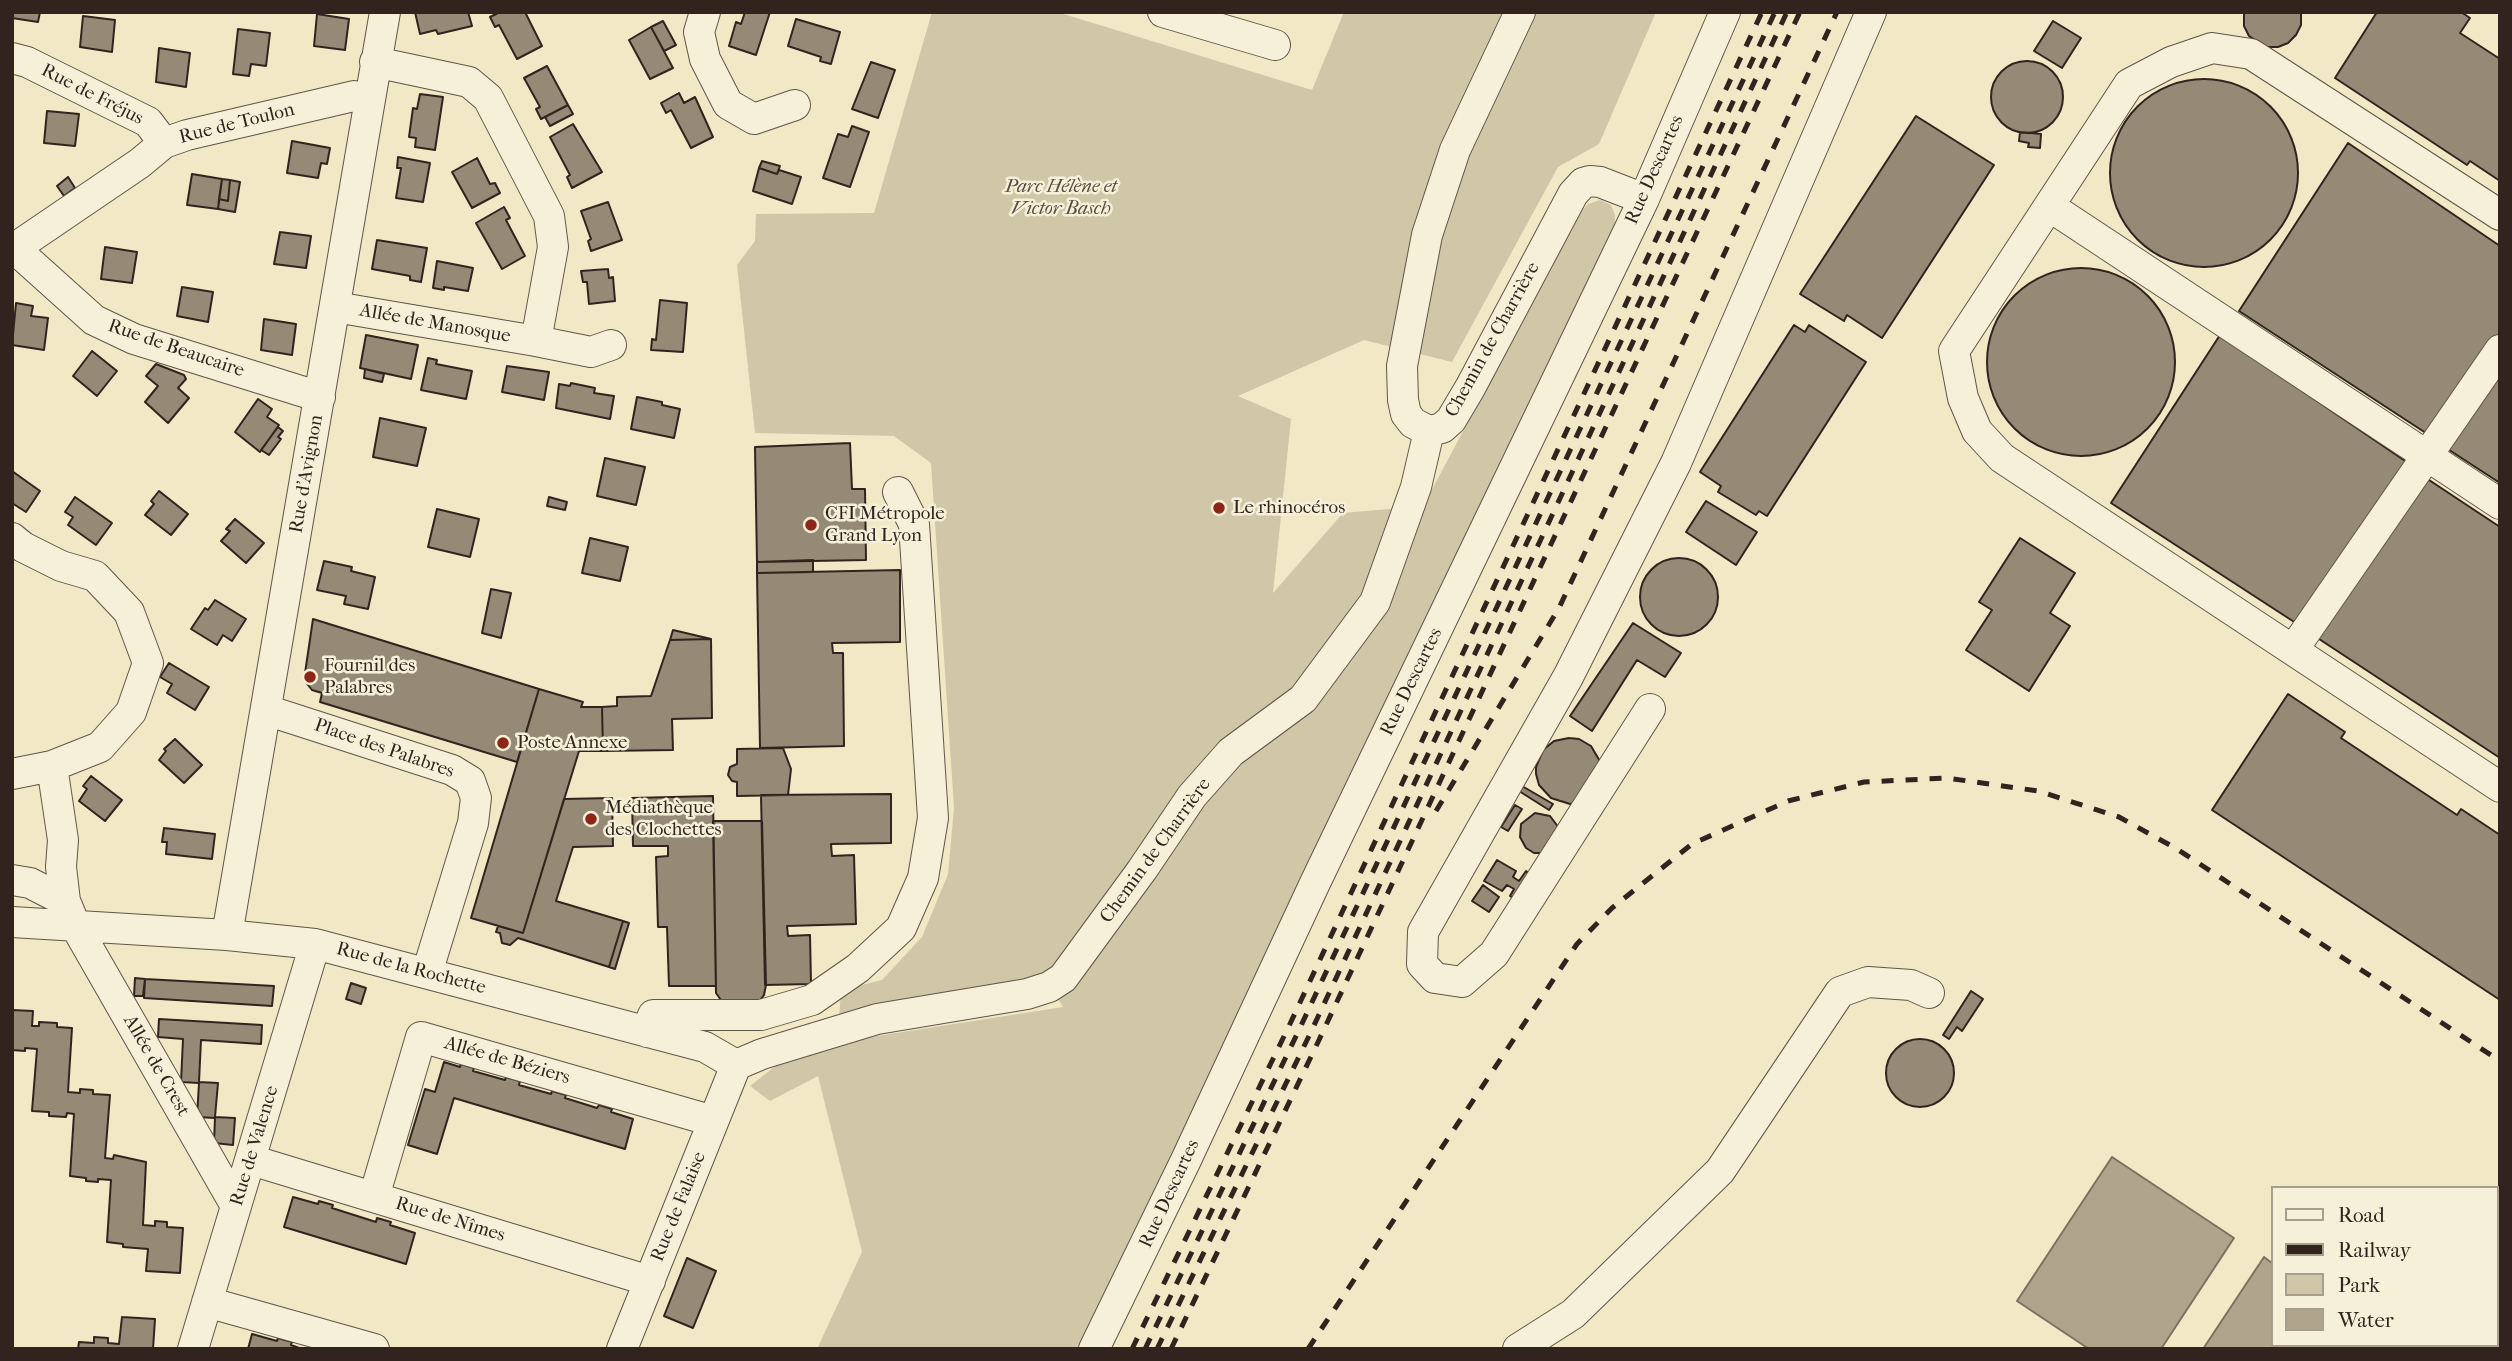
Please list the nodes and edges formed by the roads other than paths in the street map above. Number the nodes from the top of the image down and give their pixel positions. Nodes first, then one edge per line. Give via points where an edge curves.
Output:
1 (385, 12) edge
2 (705, 12) edge
3 (1163, 12) edge
4 (1520, 12) edge
5 (1725, 12) edge
6 (1871, 12) edge
7 (1275, 46) dead end
8 (12, 58) edge
9 (375, 62) junction
10 (369, 98) junction
11 (795, 105) dead end
12 (164, 143) junction
13 (1644, 198) junction
14 (2049, 206) junction
15 (2500, 215) edge
16 (14, 249) edge
17 (335, 307) junction
18 (536, 341) junction
19 (611, 345) dead end
20 (2500, 350) edge
21 (320, 397) junction
22 (1429, 431) junction
23 (2427, 456) junction
24 (898, 492) dead end
25 (2500, 504) edge
26 (12, 538) edge
27 (2293, 650) junction
28 (1650, 709) dead end
29 (266, 710) junction
30 (52, 765) junction
31 (12, 774) edge
32 (2500, 787) edge
33 (12, 880) edge
34 (70, 913) junction
35 (12, 922) edge
36 (227, 935) junction
37 (315, 944) junction
38 (427, 973) junction
39 (1929, 993) dead end
40 (647, 1032) junction
41 (736, 1066) junction
42 (713, 1121) junction
43 (251, 1160) junction
44 (374, 1197) junction
45 (236, 1206) junction
46 (650, 1281) junction
47 (208, 1302) junction
48 (193, 1349) edge
49 (374, 1349) edge
50 (622, 1349) edge
51 (1094, 1349) edge
52 (1518, 1349) edge

1 - 9 street, Rue d'Avignon
2 - 11 street via 699,32 705,59 728,104 754,119
3 - 7 street
4 - 22 street via 1455,150 1427,235 1402,366 1406,414
5 - 13 street, Rue Descartes
6 - 28 street via 1676,463 1568,677 1423,932 1422,964 1435,978 1462,982 1494,954
8 - 12 street, Rue de Fréjus via 148,122
9 - 10 street, Rue d'Avignon
9 - 18 street, Allée de Manosque via 469,82 488,98 549,216 553,247
10 - 12 street, Rue de Toulon via 354,96
10 - 17 street, Rue d'Avignon
12 - 16 street, Rue de Toulon
13 - 22 street, Chemin de Charrière via 1600,181 1583,183 1451,420
13 - 51 street, Rue Descartes
14 - 15 street via 2129,84 2171,62 2213,48 2251,54
14 - 23 street
14 - 27 street via 1954,351 1963,398 1977,432 2002,458
16 - 21 street, Rue de Beaucaire via 94,320 134,339
17 - 18 street, Allée de Manosque
17 - 21 street, Rue d'Avignon
18 - 19 street, Allée de Manosque via 591,352
20 - 23 street
21 - 29 street, Rue d'Avignon
22 - 41 street, Chemin de Charrière via 1416,487 1375,602 1303,699 1231,752 1192,796 1063,978 1027,994 877,1020
23 - 25 street
23 - 27 street
24 - 40 street via 914,524 933,818 923,878 901,928 858,968 812,1000 761,1015 653,1016
26 - 30 street via 61,566 95,576 128,612 148,663 131,712 100,747
27 - 32 street
29 - 36 street, Rue d'Avignon
29 - 38 street, Place des Palabres via 453,770 470,781 475,798 473,822
30 - 31 street
30 - 34 street
33 - 34 street, Rue de la Rochette via 30,883
34 - 35 street, Rue de la Rochette
34 - 36 street, Rue de la Rochette
34 - 45 street, Allée de Crest
36 - 37 street, Rue de la Rochette
37 - 38 street, Rue de la Rochette
37 - 43 street, Rue de Valence
38 - 40 street, Rue de la Rochette
39 - 52 street via 1911,985 1868,982 1840,992 1720,1171 1573,1314
40 - 41 street, Rue de la Rochette via 705,1047
41 - 42 street, Rue de Falaise
42 - 44 street, Allée de Béziers via 421,1037
42 - 46 street, Rue de Falaise
43 - 44 street, Rue de Nîmes
43 - 45 street, Rue de Valence
44 - 46 street, Rue de Nîmes
45 - 47 street, Rue de Valence
46 - 50 street, Rue de Falaise
47 - 48 street, Rue de Valence
47 - 49 street

